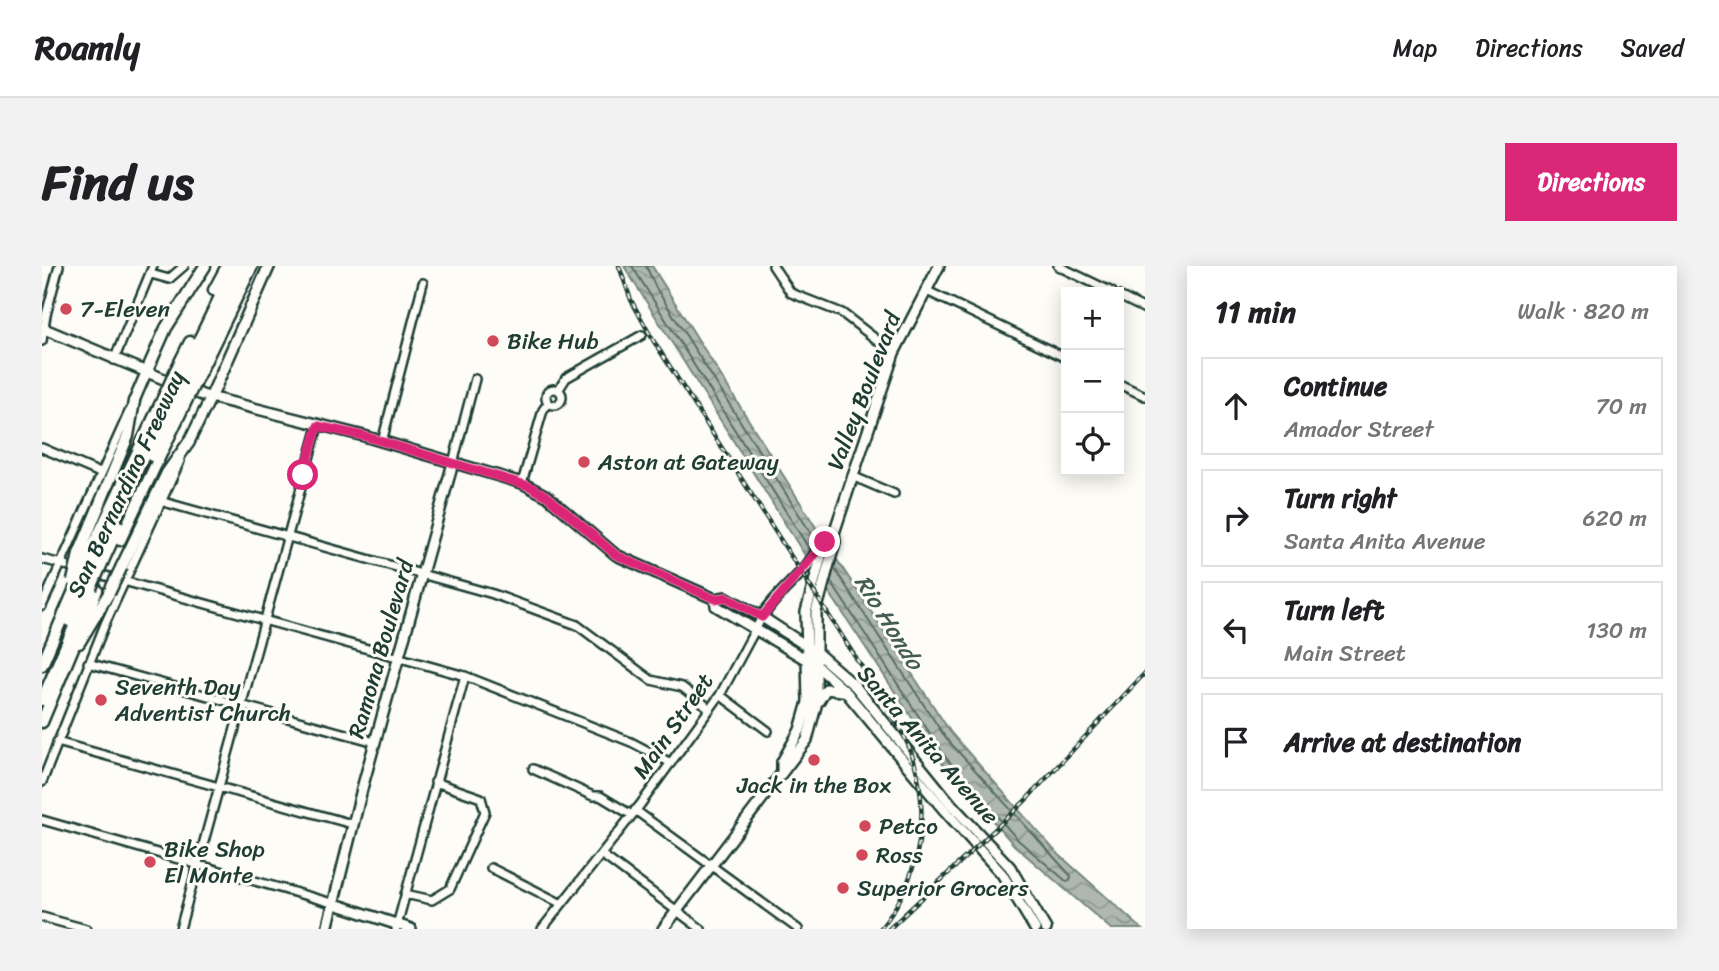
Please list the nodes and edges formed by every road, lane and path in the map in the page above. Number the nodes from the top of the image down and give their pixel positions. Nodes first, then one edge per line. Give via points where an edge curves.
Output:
1 (59, 266) edge
2 (184, 266) edge
3 (205, 266) edge
4 (227, 266) edge
5 (235, 266) edge
6 (243, 266) edge
7 (252, 266) edge
8 (269, 266) edge
9 (773, 266) edge
10 (939, 266) edge
11 (1058, 266) edge
12 (152, 270) edge
13 (423, 283) dead end
14 (1102, 287) edge
15 (925, 290) junction
16 (1124, 298) edge
17 (1145, 309) edge
18 (43, 328) edge
19 (642, 335) dead end
20 (42, 341) edge
21 (894, 354) junction
22 (1061, 356) edge
23 (114, 360) junction
24 (146, 373) junction
25 (185, 376) junction
26 (475, 379) dead end
27 (1124, 386) edge
28 (559, 389) junction
29 (177, 395) junction
30 (1145, 396) edge
31 (211, 397) junction
32 (134, 401) junction
33 (548, 402) junction
34 (318, 426) junction
35 (189, 442) junction
36 (382, 442) junction
37 (42, 448) edge
38 (453, 463) junction
39 (100, 473) junction
40 (852, 476) junction
41 (522, 483) junction
42 (894, 494) dead end
43 (160, 501) junction
44 (834, 533) junction
45 (286, 537) junction
46 (825, 542) junction
47 (42, 559) edge
48 (95, 559) junction
49 (60, 564) junction
50 (422, 574) junction
51 (125, 582) junction
52 (83, 587) junction
53 (715, 599) junction
54 (42, 606) edge
55 (762, 617) junction
56 (264, 621) junction
57 (756, 629) junction
58 (807, 646) junction
59 (72, 652) junction
60 (817, 653) junction
61 (398, 657) junction
62 (807, 660) junction
63 (88, 663) junction
64 (42, 666) edge
65 (817, 666) junction
66 (465, 676) junction
67 (42, 683) edge
68 (846, 692) junction
69 (720, 695) junction
70 (42, 700) edge
71 (816, 706) junction
72 (240, 707) junction
73 (709, 708) junction
74 (867, 715) junction
75 (886, 720) junction
76 (42, 722) edge
77 (768, 732) dead end
78 (57, 742) junction
79 (374, 742) junction
80 (671, 763) junction
81 (533, 769) dead end
82 (782, 772) junction
83 (42, 782) edge
84 (435, 782) junction
85 (218, 789) junction
86 (633, 812) junction
87 (42, 820) edge
88 (352, 824) junction
89 (601, 854) junction
90 (198, 864) junction
91 (711, 865) junction
92 (491, 868) dead end
93 (405, 894) junction
94 (332, 903) junction
95 (562, 904) junction
96 (676, 910) junction
97 (42, 917) edge
98 (397, 926) edge
99 (70, 927) edge
100 (86, 929) edge
101 (180, 929) edge
102 (327, 929) edge
103 (411, 929) edge
104 (542, 929) edge
105 (663, 929) edge
106 (701, 929) edge
107 (798, 929) edge
108 (1035, 929) edge
109 (1046, 929) edge

1 - 18 street
2 - 12 street via 169,279
3 - 24 highway via 166,328
4 - 25 highway, San Bernardino Freeway
5 - 25 highway
6 - 25 highway
7 - 25 highway, San Bernardino Freeway
8 - 31 highway
9 - 21 street via 791,293 842,313
10 - 15 main road, Valley Boulevard
11 - 14 street
12 - 23 street
13 - 36 street
15 - 21 main road, Valley Boulevard
15 - 22 street
16 - 17 street
18 - 20 street
18 - 23 main road, Santa Anita Avenue
19 - 28 street via 566,378
21 - 40 main road, Valley Boulevard
23 - 24 main road, Santa Anita Avenue
24 - 31 main road, Santa Anita Avenue
24 - 32 main road
25 - 29 highway, San Bernardino Freeway, bridge
25 - 29 highway, San Bernardino Freeway, bridge
26 - 38 street, Ramona Boulevard
27 - 30 street
28 - 33 street via 547,393
28 - 33 street via 562,401
29 - 48 highway, San Bernardino Freeway
29 - 48 highway, San Bernardino Freeway
31 - 34 main road, Santa Anita Avenue
31 - 35 main road
32 - 39 street
32 - 48 highway
33 - 41 street
34 - 36 main road, Santa Anita Avenue
34 - 45 street
35 - 43 street
35 - 59 highway, bridge via 167,473 109,593
36 - 38 main road, Santa Anita Avenue
37 - 39 street
38 - 41 main road, Santa Anita Avenue
38 - 50 main road, Ramona Boulevard
39 - 49 street
40 - 42 street
40 - 44 main road, Valley Boulevard
41 - 53 main road, Santa Anita Avenue via 547,496 616,555
43 - 45 street
43 - 51 street
44 - 46 main road, Valley Boulevard
44 - 60 main road, Valley Boulevard via 817,602
45 - 50 street
45 - 56 street
46 - 55 main road, Main Street
46 - 58 main road, Valley Boulevard via 809,591
47 - 49 street
48 - 52 highway, San Bernardino Freeway, bridge
48 - 52 highway, San Bernardino Freeway
49 - 51 street
49 - 54 street
50 - 61 main road, Ramona Boulevard
50 - 73 street via 577,625 651,680 682,687
51 - 56 street
51 - 63 street
52 - 59 highway, San Bernardino Freeway
52 - 64 highway, San Bernardino Freeway
52 - 67 highway
52 - 70 highway
53 - 55 main road, Santa Anita Avenue via 726,597
53 - 57 main road, Santa Anita Avenue via 716,606
55 - 57 street, Main Street
55 - 58 main road, Santa Anita Avenue
56 - 61 street
56 - 72 street
57 - 62 main road, Santa Anita Avenue
57 - 69 street, Main Street
58 - 60 main road, Santa Anita Avenue
58 - 62 main road, Valley Boulevard
59 - 76 highway, San Bernardino Freeway
60 - 65 main road, Valley Boulevard
60 - 75 main road, Santa Anita Avenue
61 - 66 street
61 - 79 main road, Ramona Boulevard
62 - 65 main road, Santa Anita Avenue
62 - 82 main road, Valley Boulevard via 806,712 782,762
63 - 72 street
63 - 78 street
65 - 68 main road, Santa Anita Avenue
65 - 71 main road, Valley Boulevard
66 - 80 street
66 - 84 street
68 - 71 main road via 826,690
68 - 74 main road, Santa Anita Avenue
69 - 73 street, Main Street
69 - 77 street
71 - 82 main road, Valley Boulevard via 807,740
72 - 79 street
72 - 85 street
73 - 80 street, Main Street
74 - 75 main road via 874,713
74 - 108 main road, Santa Anita Avenue via 1002,874
75 - 109 main road, Santa Anita Avenue via 951,804 1010,867
78 - 83 street
78 - 85 street
79 - 88 main road, Ramona Boulevard
80 - 86 street, Main Street
81 - 86 street
82 - 91 main road, Valley Boulevard
84 - 93 street
84 - 93 street via 481,798 485,812 450,888 432,900
85 - 88 street
85 - 90 street
86 - 89 street, Main Street
86 - 91 street
87 - 90 street
88 - 94 main road, Ramona Boulevard
89 - 95 street, Main Street
89 - 96 street
90 - 94 street
90 - 101 street
91 - 96 main road, Valley Boulevard
91 - 107 street
92 - 95 street
93 - 98 street
94 - 98 main road
94 - 102 main road, Ramona Boulevard
95 - 104 street, Main Street
96 - 105 main road, Valley Boulevard
96 - 106 street
97 - 99 street
98 - 103 main road
99 - 100 street

